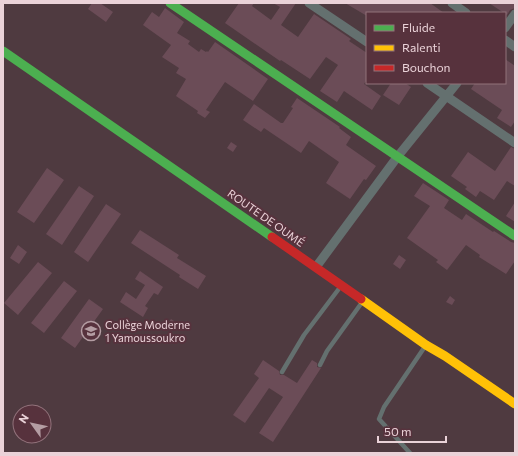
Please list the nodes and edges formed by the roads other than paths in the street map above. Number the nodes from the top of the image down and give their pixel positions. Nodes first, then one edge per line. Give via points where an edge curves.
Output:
1 (170, 3) edge
2 (310, 3) edge
3 (452, 3) edge
4 (465, 12) edge
5 (515, 14) edge
6 (506, 27) edge
7 (366, 41) edge
8 (506, 41) edge
9 (515, 47) edge
10 (3, 51) edge
11 (428, 84) edge
12 (456, 84) edge
13 (446, 96) junction
14 (515, 143) edge
15 (398, 156) junction
16 (515, 236) edge
17 (316, 267) junction
18 (342, 285) junction
19 (363, 300) junction
20 (426, 345) junction
21 (320, 365) dead end
22 (282, 372) dead end
23 (515, 404) edge
24 (410, 453) edge

1 - 15 street
2 - 7 street
3 - 4 street
5 - 6 street
8 - 9 street
10 - 17 street, ROUTE DE OUMÉ
11 - 13 street
12 - 13 street
13 - 14 street
13 - 15 street
15 - 16 street
15 - 17 street
17 - 18 street, ROUTE DE OUMÉ
18 - 19 street, ROUTE DE OUMÉ
18 - 22 lane via 304,334
19 - 20 street, ROUTE DE OUMÉ
19 - 21 lane
20 - 23 street, ROUTE DE OUMÉ
20 - 24 lane via 384,407 379,419

